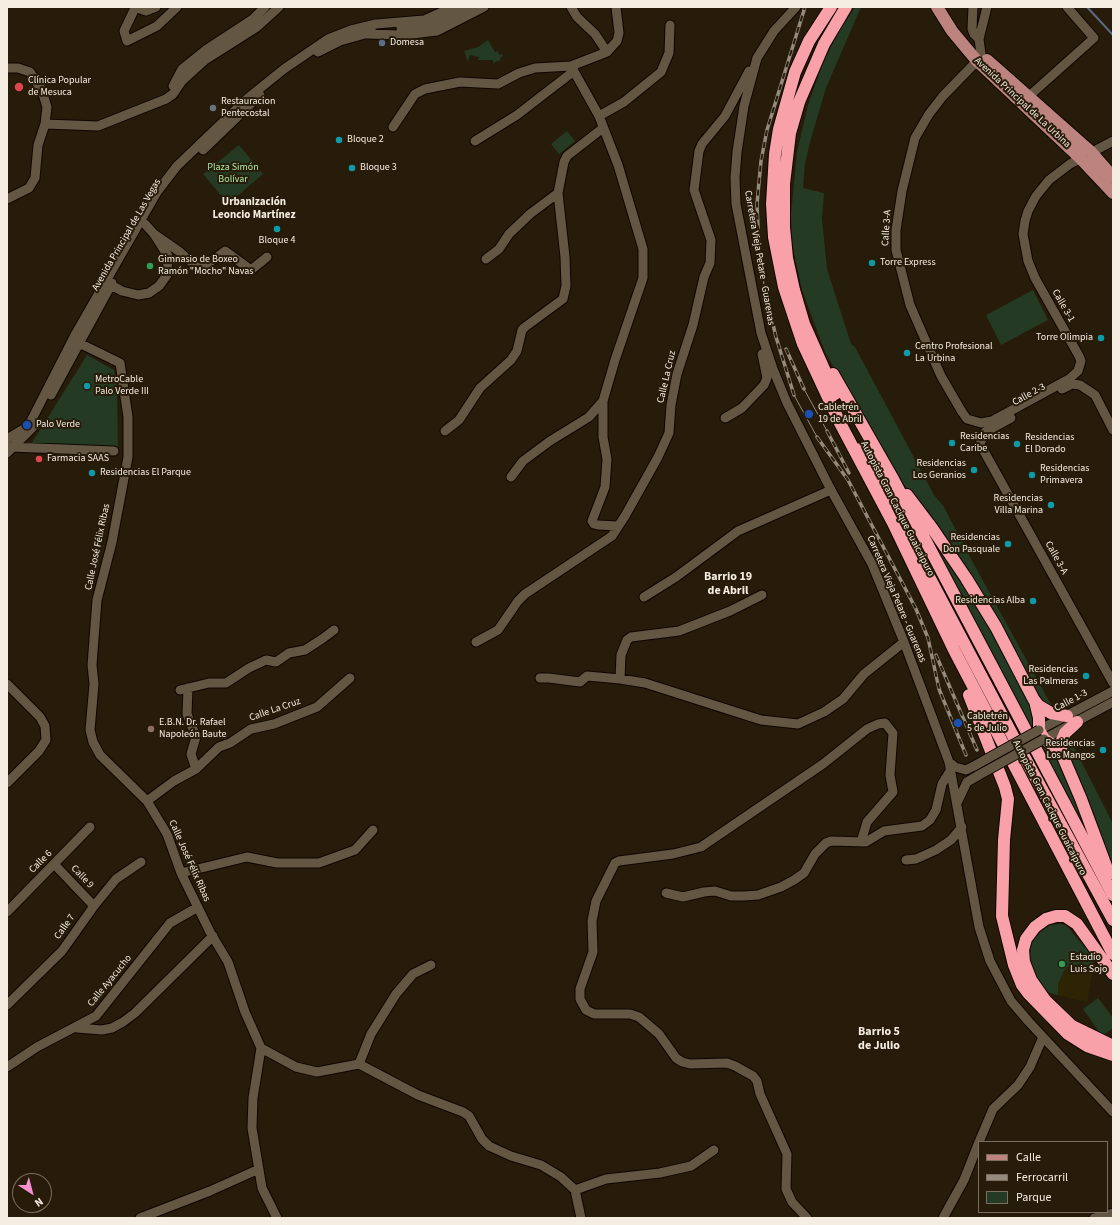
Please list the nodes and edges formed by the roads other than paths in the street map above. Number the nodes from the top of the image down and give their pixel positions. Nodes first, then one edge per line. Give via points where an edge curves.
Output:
1 (156, 7) edge
2 (177, 7) edge
3 (265, 7) edge
4 (279, 7) edge
5 (453, 7) edge
6 (470, 7) edge
7 (484, 7) edge
8 (571, 7) edge
9 (616, 7) edge
10 (796, 7) edge
11 (937, 7) edge
12 (947, 7) edge
13 (973, 7) edge
14 (987, 7) edge
15 (1067, 7) edge
16 (135, 8) edge
17 (829, 10) edge
18 (843, 12) edge
19 (670, 25) dead end
20 (362, 31) junction
21 (979, 38) junction
22 (607, 52) junction
23 (757, 58) junction
24 (979, 58) junction
25 (7, 68) edge
26 (572, 68) junction
27 (1028, 97) junction
28 (166, 99) junction
29 (599, 116) junction
30 (45, 124) junction
31 (393, 127) dead end
32 (603, 128) junction
33 (475, 141) dead end
34 (1113, 141) edge
35 (1086, 155) junction
36 (1113, 176) edge
37 (558, 193) junction
38 (1113, 193) edge
39 (7, 199) edge
40 (145, 224) junction
41 (154, 234) junction
42 (267, 257) dead end
43 (486, 259) dead end
44 (111, 285) junction
45 (74, 335) junction
46 (763, 337) junction
47 (79, 343) junction
48 (816, 350) junction
49 (603, 401) junction
50 (725, 418) dead end
51 (976, 422) joint
52 (1113, 430) edge
53 (445, 431) dead end
54 (7, 439) edge
55 (980, 444) joint
56 (9, 449) edge
57 (114, 451) dead end
58 (511, 478) dead end
59 (893, 479) junction
60 (831, 490) junction
61 (618, 526) junction
62 (762, 595) dead end
63 (644, 597) dead end
64 (943, 629) junction
65 (334, 630) dead end
66 (476, 642) dead end
67 (904, 642) junction
68 (350, 678) dead end
69 (540, 678) dead end
70 (620, 679) junction
71 (1113, 683) edge
72 (7, 684) edge
73 (1113, 691) edge
74 (1034, 700) junction
75 (1113, 702) edge
76 (1072, 719) junction
77 (1042, 735) junction
78 (1064, 758) junction
79 (950, 766) junction
80 (196, 769) junction
81 (7, 783) edge
82 (147, 801) junction
83 (957, 803) junction
84 (962, 826) junction
85 (90, 827) dead end
86 (373, 830) dead end
87 (861, 842) junction
88 (906, 860) dead end
89 (141, 862) dead end
90 (54, 864) junction
91 (181, 873) junction
92 (666, 893) dead end
93 (1112, 894) edge
94 (94, 906) junction
95 (198, 907) junction
96 (7, 912) edge
97 (1113, 920) edge
98 (213, 936) junction
99 (1113, 954) edge
100 (432, 965) dead end
101 (1113, 974) edge
102 (7, 1005) edge
103 (74, 1029) junction
104 (1043, 1037) junction
105 (1113, 1046) edge
106 (261, 1048) junction
107 (1113, 1055) edge
108 (359, 1064) junction
109 (7, 1067) edge
110 (1113, 1112) edge
111 (979, 1141) edge
112 (978, 1145) edge
113 (714, 1150) dead end
114 (259, 1169) junction
115 (575, 1190) junction
116 (1113, 1213) edge
117 (140, 1218) edge
118 (277, 1218) edge
119 (581, 1218) edge
120 (807, 1218) edge
121 (943, 1218) edge
122 (1094, 1218) edge

1 - 16 street via 146,11
2 - 16 street via 157,26 127,41 124,31
3 - 28 street via 253,19 182,69
4 - 28 street via 257,27 205,60
5 - 20 street, Avenida Principal de Las Vegas via 424,20 376,24
6 - 20 street via 424,27
7 - 20 street, Avenida Principal de Las Vegas via 437,31 403,34
8 - 22 street
9 - 22 street via 619,33 617,41
10 - 23 street, Carretera Vieja Petare - Guarenas via 777,26
11 - 24 main road, Avenida Principal de La Urbina via 952,31
12 - 24 main road, Avenida Principal de La Urbina
13 - 21 street via 972,29
14 - 21 street
15 - 27 street via 1094,38
17 - 64 highway, Autopista Gran Cacique Guaicaipuro via 809,41 795,72 779,129 773,186 774,237 784,287 803,344
18 - 48 highway, Autopista Gran Cacique Guaicaipuro via 824,44 799,102 790,133 784,184 787,258 798,306
19 - 29 street via 669,53 661,72 624,102
20 - 40 street, Avenida Principal de Las Vegas via 296,66 259,96 171,181
20 - 45 street, Avenida Principal de Las Vegas via 328,39 284,69 248,98 177,166 157,192
21 - 24 street
22 - 26 street
23 - 46 street, Carretera Vieja Petare - Guarenas via 744,106 735,178 739,224
23 - 61 street, Calle La Cruz via 725,116 699,151 694,190 711,240 710,263 677,374 669,433 643,486
24 - 27 main road, Avenida Principal de La Urbina
24 - 35 main road, Avenida Principal de La Urbina
24 - 51 street, Calle 3-A via 934,108 915,138 902,191 896,250 910,305 941,376 962,412
25 - 30 street via 30,72 36,80 47,107
26 - 29 street
26 - 31 street via 535,68 498,84 460,82 425,89 415,94
26 - 33 street via 517,115
27 - 35 main road, Avenida Principal de La Urbina
28 - 30 street via 98,126
29 - 32 street
30 - 39 street via 38,145 35,178 29,188
32 - 37 street via 567,156
32 - 49 street via 618,165 643,248 643,278
34 - 35 street, Calle 3-1
35 - 36 main road, Avenida Principal de La Urbina
35 - 38 main road, Avenida Principal de La Urbina
35 - 51 street, Calle 3-1 via 1049,180 1036,196 1028,211 1023,234 1026,255 1034,278 1079,356 1080,366 1069,379 992,421
37 - 43 street via 530,214 509,234 499,249
37 - 53 street via 566,265 563,300 525,326 511,360 480,388 459,420
40 - 41 street
40 - 44 street, Avenida Principal de Las Vegas
41 - 42 street via 198,268 202,268 225,251 251,270
41 - 44 street via 168,256 169,264 168,275 159,286 149,293 138,295
44 - 47 street, Avenida Principal de Las Vegas
45 - 47 street
45 - 54 street, Avenida Principal de Las Vegas via 31,421 24,429
46 - 50 street via 761,348 767,378 764,385 742,408
46 - 60 street, Carretera Vieja Petare - Guarenas via 787,403
47 - 56 street, Avenida Principal de Las Vegas via 35,424
47 - 82 street, Calle José Félix Ribas via 120,364 128,418 128,457 112,542 97,600 90,730 100,754
48 - 59 highway via 828,364
48 - 97 highway, Autopista Gran Cacique Guaicaipuro via 844,415
49 - 58 street via 589,417 523,461
49 - 61 street via 603,437 607,459 605,487 592,521 598,525
52 - 55 street, Calle 2-3 via 1095,395 1080,385 1072,384 985,432
55 - 71 street, Calle 3-A
56 - 57 street
59 - 74 highway via 932,528 966,578 996,627
59 - 93 highway
60 - 63 street via 738,531 676,577
60 - 67 street, Carretera Vieja Petare - Guarenas via 868,557
61 - 66 street, Calle La Cruz via 612,536 525,594 498,630
62 - 70 street via 679,631 631,637 627,640 621,655
64 - 99 highway, Autopista Gran Cacique Guaicaipuro
64 - 107 highway via 1008,798 1002,916 1014,965 1028,993 1068,1034 1087,1046
65 - 80 street via 305,650 289,653 276,662 266,660 226,684 209,683 184,689 187,714 196,738 191,754
67 - 70 street via 864,674 842,699 824,712 798,724 761,720 645,683
67 - 79 street, Carretera Vieja Petare - Guarenas
68 - 80 street, Calle La Cruz via 317,707 274,724 252,729 230,744 219,747
69 - 70 street via 580,682 587,676
72 - 81 street via 40,717 45,726 46,740 39,752
73 - 76 street, Calle 1-3
74 - 76 highway via 1051,713
74 - 77 highway
75 - 76 street, Calle 1-3
76 - 77 street, Calle 1-3
76 - 78 highway via 1062,740
77 - 78 highway
77 - 79 street, bridge via 966,770
77 - 83 street, bridge via 967,782
78 - 93 highway via 1112,882
79 - 83 street, Carretera Vieja Petare - Guarenas
79 - 87 street via 942,784 936,810 930,820 922,826 884,831 866,842
80 - 82 street, Calle La Cruz
82 - 91 street, Calle José Félix Ribas via 167,834
83 - 84 street, Carretera Vieja Petare - Guarenas
84 - 88 street via 951,840 936,850
84 - 104 street, Carretera Vieja Petare - Guarenas via 979,927 990,961 1012,1001
85 - 90 street, Calle 6
86 - 91 street via 355,850 319,863 277,863 247,857
87 - 92 street via 826,843 800,877 758,895 731,896 715,891 683,897
87 - 120 street via 867,822 893,792 890,775 893,733 885,723 867,729 775,798 701,846 673,854 619,861 615,864 596,901 592,921 593,952 580,989 580,999 586,1010 594,1014 630,1014 639,1017 659,1034 676,1058 682,1062 727,1063 753,1076 788,1154 786,1189 792,1202
89 - 94 street, Calle 7 via 116,879
90 - 94 street, Calle 9
90 - 96 street, Calle 6
91 - 95 street, Calle José Félix Ribas
94 - 102 street, Calle 7 via 62,951
95 - 98 street, Calle José Félix Ribas
95 - 103 street, Calle Ayacucho via 170,923 96,1016
98 - 103 street via 135,1013 118,1025 102,1030
98 - 106 street, Calle José Félix Ribas via 228,962 248,1020
100 - 108 street via 413,974 396,994 371,1034
101 - 105 highway via 1077,924 1065,916 1046,919 1035,927 1026,939 1023,950 1024,962 1031,980 1045,1000 1072,1026
103 - 109 street, Calle Ayacucho via 37,1047
104 - 110 street, Carretera Vieja Petare - Guarenas
104 - 111 street via 1021,1081 993,1109
106 - 108 street via 296,1068 317,1072
106 - 114 street via 252,1114
108 - 115 street via 418,1095 463,1112 469,1116 489,1146 541,1165 561,1177
112 - 121 street via 964,1180
113 - 115 street via 691,1166 606,1180
114 - 117 street
114 - 118 street via 262,1188
115 - 119 street
116 - 122 street

